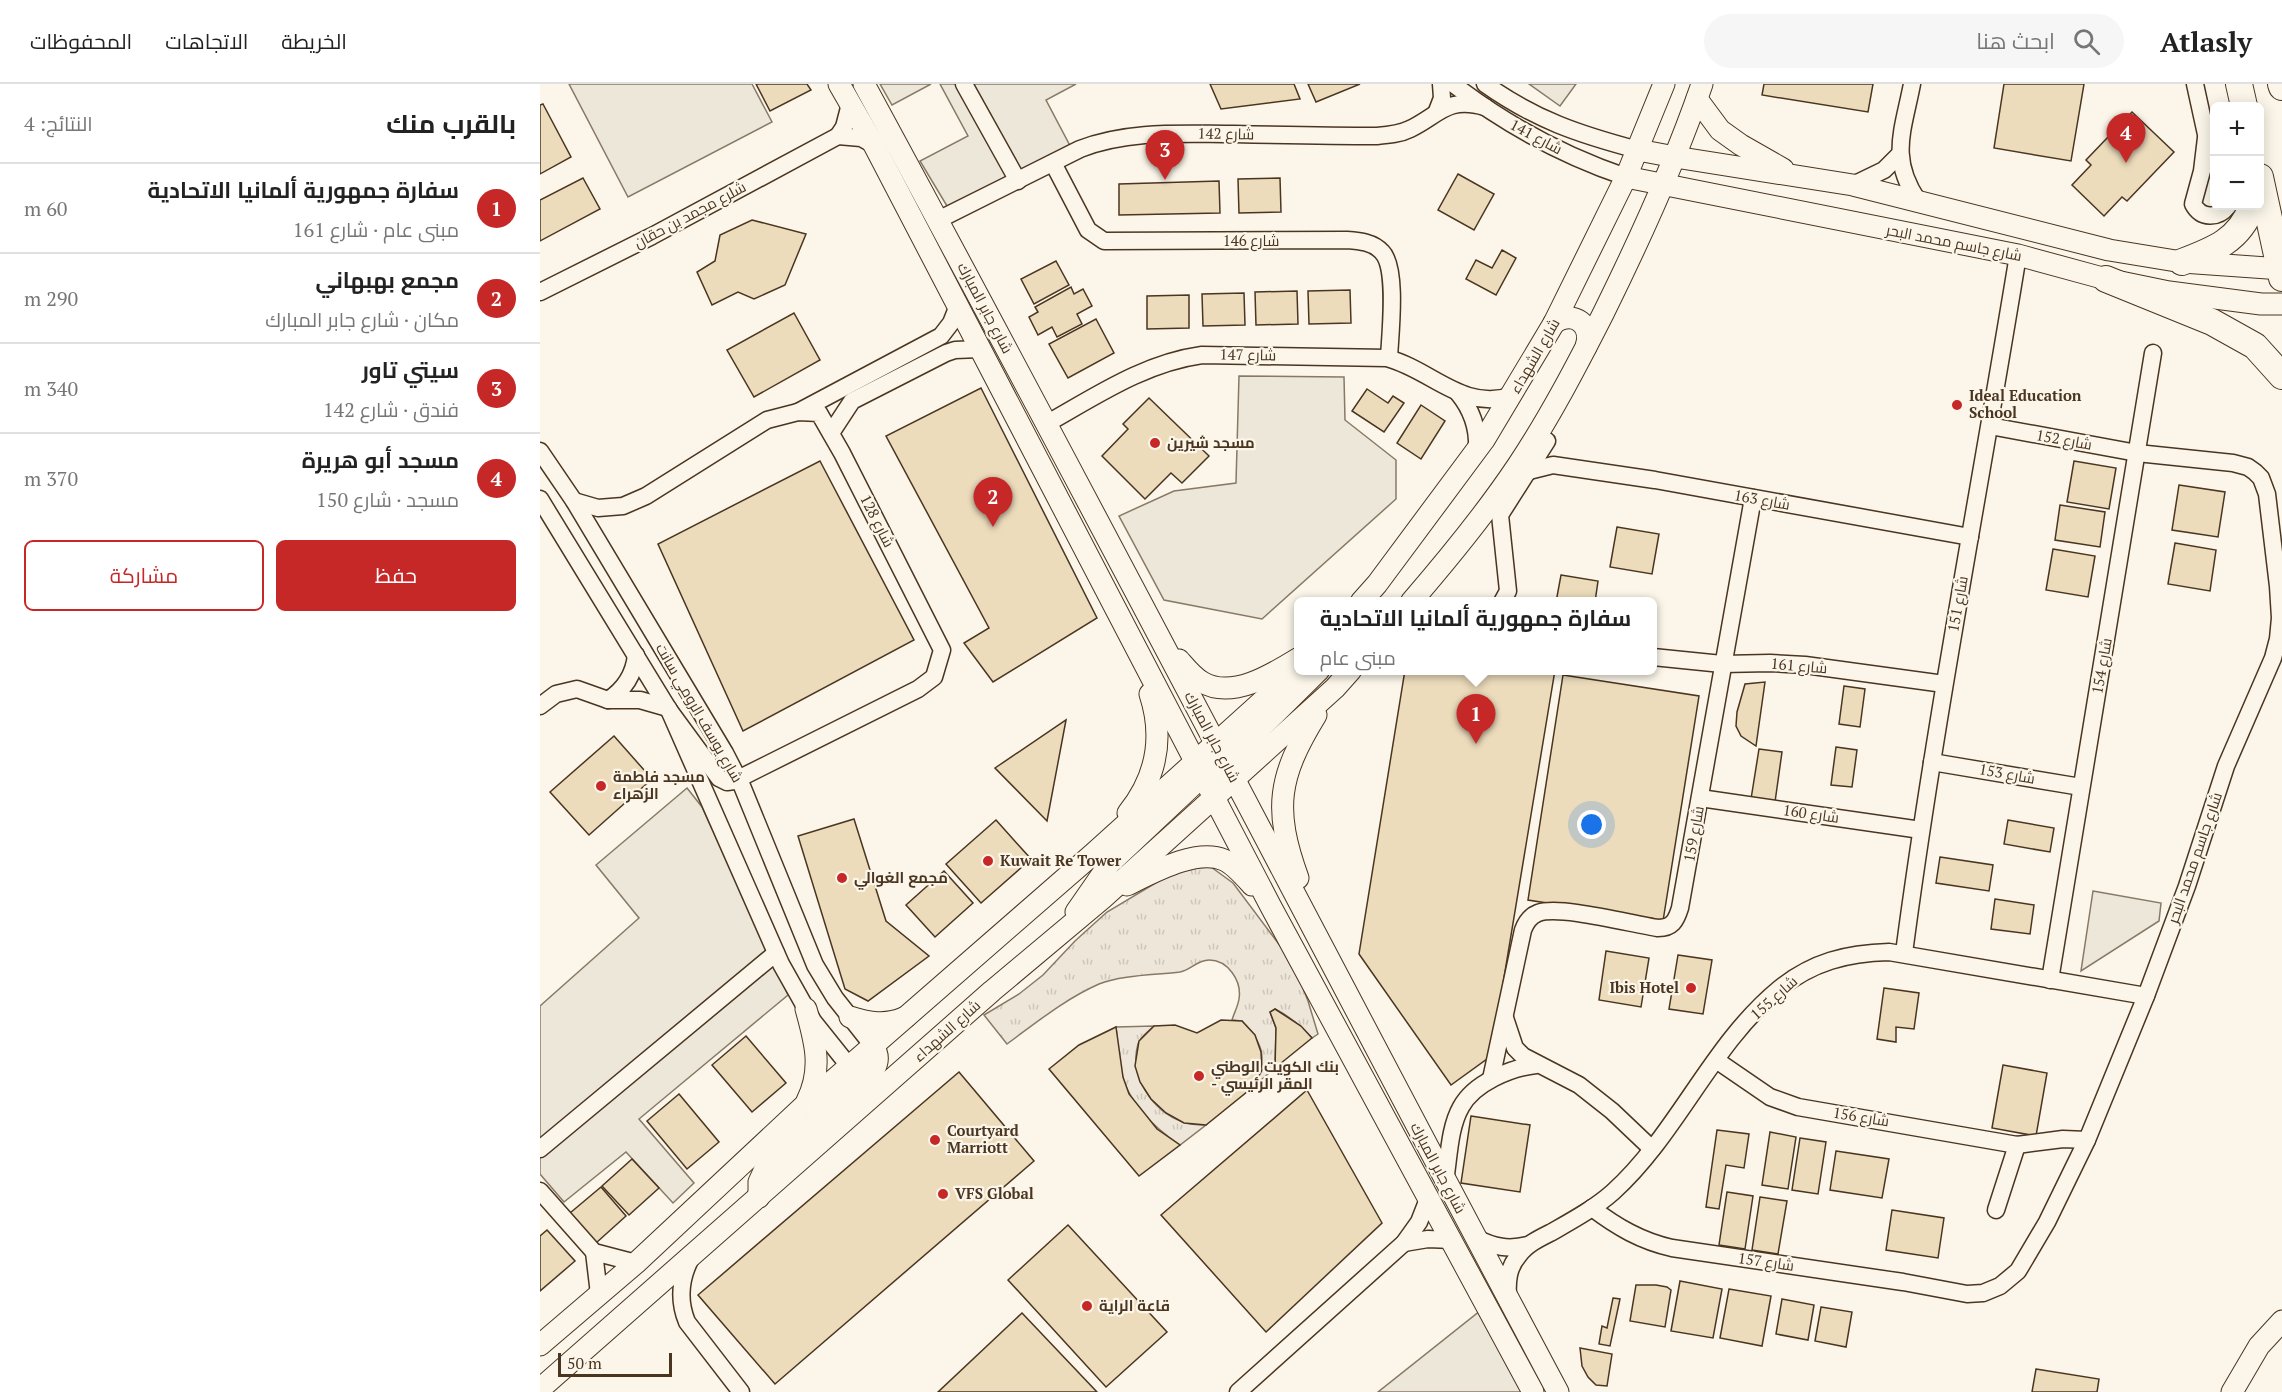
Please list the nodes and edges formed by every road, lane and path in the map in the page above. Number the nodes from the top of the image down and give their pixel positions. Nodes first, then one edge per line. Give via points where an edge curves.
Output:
1 (839, 84) edge
2 (864, 84) edge
3 (964, 84) edge
4 (1441, 84) edge
5 (1453, 84) edge
6 (1485, 84) edge
7 (1664, 84) edge
8 (1912, 84) edge
9 (2195, 84) edge
10 (2239, 84) edge
11 (1700, 92) edge
12 (2243, 102) edge
13 (850, 104) junction
14 (1485, 107) junction
15 (1437, 111) junction
16 (838, 136) junction
17 (2206, 138) junction
18 (873, 145) junction
19 (1638, 150) junction
20 (1899, 155) junction
21 (2212, 156) edge
22 (1675, 158) junction
23 (1053, 162) junction
24 (1796, 176) junction
25 (1626, 177) junction
26 (1018, 182) junction
27 (1663, 184) junction
28 (1853, 185) junction
29 (2264, 199) edge
30 (1918, 201) junction
31 (2224, 210) edge
32 (2250, 210) edge
33 (938, 220) junction
34 (2018, 255) junction
35 (2182, 262) junction
36 (2281, 272) edge
37 (2106, 279) junction
38 (540, 292) edge
39 (2282, 304) edge
40 (957, 309) junction
41 (1554, 323) junction
42 (1586, 347) junction
43 (980, 350) junction
44 (2153, 353) dead end
45 (1389, 358) junction
46 (2282, 376) edge
47 (1457, 393) junction
48 (1511, 396) junction
49 (798, 412) junction
50 (1547, 416) junction
51 (1046, 424) junction
52 (1990, 426) junction
53 (831, 433) junction
54 (1547, 441) junction
55 (1477, 448) junction
56 (540, 451) edge
57 (2137, 453) junction
58 (1553, 465) junction
59 (1529, 471) junction
60 (1753, 498) junction
61 (540, 499) edge
62 (574, 501) junction
63 (1970, 537) junction
64 (1365, 597) edge
65 (1416, 597) edge
66 (1506, 597) edge
67 (1154, 628) junction
68 (1127, 631) junction
69 (636, 655) junction
70 (1657, 657) edge
71 (1294, 661) edge
72 (1722, 664) junction
73 (1294, 673) edge
74 (1313, 675) edge
75 (1347, 675) edge
76 (1944, 684) junction
77 (1335, 688) junction
78 (608, 700) junction
79 (540, 706) edge
80 (669, 709) junction
81 (1221, 753) junction
82 (1932, 762) junction
83 (1199, 770) junction
84 (738, 779) junction
85 (1236, 780) junction
86 (2081, 787) junction
87 (1700, 798) junction
88 (1214, 799) junction
89 (1921, 830) junction
90 (1093, 854) junction
91 (1103, 898) junction
92 (1270, 905) junction
93 (1064, 931) junction
94 (1320, 941) junction
95 (776, 953) junction
96 (1904, 953) junction
97 (2050, 980) junction
98 (2146, 996) junction
99 (806, 1009) junction
100 (1504, 1015) junction
101 (909, 1016) junction
102 (850, 1017) junction
103 (873, 1046) junction
104 (1716, 1060) junction
105 (1536, 1065) junction
106 (904, 1070) junction
107 (858, 1071) junction
108 (1491, 1079) junction
109 (805, 1105) junction
110 (2087, 1140) junction
111 (2017, 1145) junction
112 (540, 1149) edge
113 (1652, 1149) junction
114 (1445, 1180) junction
115 (540, 1191) edge
116 (759, 1197) junction
117 (1428, 1199) junction
118 (1592, 1208) junction
119 (1996, 1210) dead end
120 (1476, 1238) junction
121 (1452, 1240) junction
122 (1404, 1242) junction
123 (1528, 1245) junction
124 (594, 1252) junction
125 (693, 1254) junction
126 (636, 1263) junction
127 (1949, 1291) joint
128 (599, 1294) junction
129 (1508, 1298) junction
130 (574, 1316) junction
131 (2282, 1321) edge
132 (540, 1345) edge
133 (540, 1357) edge
134 (540, 1389) edge
135 (741, 1392) edge
136 (1238, 1392) edge
137 (1533, 1392) edge
138 (1558, 1392) edge
139 (2232, 1392) edge

1 - 13 main road, شارع جابر المبارك
2 - 33 main road, شارع جابر المبارك
3 - 26 street
4 - 15 street via 1442,98
5 - 14 street, شارع 141
6 - 19 street, شارع 141 via 1523,110 1569,131
7 - 19 main road, شارع الشهداء
8 - 20 street
9 - 17 street
10 - 12 highway
11 - 22 main road
11 - 24 main road via 1720,130
13 - 16 street
13 - 18 main road, شارع جابر المبارك
14 - 15 street, شارع 142 via 1459,104
14 - 25 street, شارع 141 via 1548,144
15 - 23 street, شارع 142 via 1411,128 1390,135 1131,135 1103,140
16 - 18 street via 861,138
16 - 38 street, شلرع مجمد بن حقان
17 - 21 street
17 - 31 street via 2193,204 2206,216
18 - 40 main road, شارع جابر المبارك
19 - 22 main road, شارع جاسم محمد البحر
19 - 25 main road, شارع الشهداء
20 - 28 street via 1884,170
20 - 30 street via 1905,178
22 - 24 main road, شارع جاسم محمد البحر
22 - 27 main road
23 - 26 street, شارع 142
23 - 45 street, شارع 146 via 1088,230 1104,241 1347,240 1377,247 1385,255 1390,270
24 - 28 main road, شارع جاسم محمد البحر
25 - 27 main road, شارع جاسم محمد البحر
25 - 41 main road, شارع الشهداء
26 - 33 street, شارع 142
27 - 34 main road, شارع جاسم محمد البحر
27 - 42 main road
28 - 30 main road, شارع جاسم محمد البحر
29 - 36 highway
30 - 35 main road, شارع جاسم محمد البحر via 2109,250
32 - 35 highway via 2231,239 2215,250
33 - 51 main road, شارع جابر المبارك
34 - 37 main road, شارع جاسم محمد البحر
34 - 52 street, شارع 151
35 - 36 main road, شارع جاسم محمد البحر
37 - 39 main road, شارع جاسم محمد البحر via 2169,292
37 - 46 highway via 2212,322 2255,346
40 - 43 main road, شارع جابر المبارك
40 - 49 street via 941,336
41 - 42 main road via 1577,319 1587,331
41 - 48 main road, شارع الشهداء
42 - 50 main road
43 - 53 street via 945,352 852,401
43 - 68 main road, شارع جابر المبارك
44 - 57 street, شارع 154
45 - 47 street, شارع 147 via 1415,368
45 - 51 street, شارع 147 via 1228,354 1186,357 1141,372
47 - 48 street, شارع 147 via 1484,400
47 - 55 street, شارع 147 via 1474,418
48 - 55 main road, شارع الشهداء
49 - 53 street, شارع 128 via 819,413
49 - 62 street via 767,420 646,496 623,506 598,508
50 - 54 street
50 - 65 main road via 1483,513
51 - 67 main road, شارع جابر المبارك
52 - 57 street, شارع 152
52 - 63 street, شارع 151
53 - 84 street, شارع 128 via 942,650 939,663 934,677 918,689
54 - 58 street
54 - 59 street
55 - 64 main road, شارع الشهداء
56 - 62 street, شارع يوسف الرومي سانت
57 - 86 street, شارع 154
57 - 98 street, شارع جاسم محمد البحر via 2233,463 2247,467 2261,478 2267,494 2280,618 2273,658 2226,766
58 - 59 street, شارع 163
58 - 60 street, شارع 163
59 - 66 street via 1500,515
60 - 63 street, شارع 163
60 - 72 street, شارع 159
61 - 69 street, شارع يوسف الرومي سانت
62 - 84 street, شارع يوسف الرومي سانت
63 - 76 street, شارع 151
67 - 71 main road via 1195,677 1216,687 1250,683
67 - 81 main road, شارع جابر المبارك
68 - 83 main road, شارع جابر المبارك
68 - 90 main road via 1154,709 1156,758 1140,796
69 - 78 street via 627,683
69 - 80 street, شارع يوسف الرومي سانت
70 - 72 street, شارع 161
72 - 76 street, شارع 161 via 1805,665
72 - 87 street, شارع 159
73 - 81 main road
74 - 81 main road
75 - 77 main road, شارع الشهداء
76 - 82 street, شارع 151
77 - 85 main road, شارع الشهداء
77 - 94 main road via 1293,754 1282,801 1290,856
78 - 79 street via 572,689 549,697
78 - 80 street via 639,700
80 - 84 street via 719,777 727,782
80 - 95 street, شارع يوسف الرومي سانت
81 - 83 main road via 1217,752 1215,762
81 - 85 main road, شارع جابر المبارك
81 - 88 main road via 1212,779
82 - 86 street, شارع 153
82 - 89 street, شارع 151
83 - 88 main road, شارع جابر المبارك
83 - 90 main road
83 - 93 main road via 1110,862
84 - 102 street, شارع يوسف الرومي سانت via 815,965
85 - 88 main road, شارع الشهداء
85 - 94 main road, شارع جابر المبارك
86 - 97 street, شارع 154
87 - 89 street, شارع 160
87 - 100 street, شارع 159 via 1674,922 1658,928 1568,912 1536,913 1523,930
88 - 91 main road, شارع الشهداء
88 - 92 main road, شارع جابر المبارك
89 - 96 street, شارع 151
90 - 101 main road
91 - 92 main road via 1174,864 1208,857 1234,867
91 - 93 main road, شارع الشهداء
92 - 117 main road, شارع جابر المبارك
93 - 106 main road, شارع الشهداء
94 - 114 main road, شارع جابر المبارك
95 - 99 street, شارع يوسف الرومي سانت
95 - 112 street
96 - 97 street, شارع 155
96 - 104 street, شارع 155 via 1852,954 1810,969 1763,1004
97 - 98 street, شارع 155
98 - 110 street, شارع جاسم محمد البحر
99 - 107 street, شارع يوسف الرومي سانت
99 - 109 main road via 818,1063 815,1083
100 - 105 street via 1515,1048
100 - 108 street, شارع 159
101 - 102 main road via 885,1023
101 - 103 main road
102 - 103 street, شارع يوسف الرومي سانت
103 - 107 main road
104 - 111 street, شارع 156 via 1764,1093 1798,1107
104 - 113 street, شارع 155
105 - 108 street via 1509,1070
105 - 113 street via 1579,1085
106 - 107 main road via 882,1076
106 - 116 main road, شارع الشهداء
107 - 109 main road
107 - 116 main road via 771,1162 762,1175
108 - 114 street via 1461,1106
109 - 126 main road
110 - 111 street, شارع 156
110 - 127 street, شارع جاسم محمد البحر via 2047,1222 2013,1276 1983,1293
111 - 119 street
113 - 118 street, شارع 155 via 1615,1190
114 - 120 main road, شارع جابر المبارك
115 - 124 street
116 - 125 main road, شارع الشهداء
117 - 121 main road, شارع جابر المبارك
117 - 122 street via 1419,1222
118 - 123 street, شارع 155
118 - 127 street, شارع 157 via 1636,1237 1664,1246
120 - 123 street, شارع 155 via 1501,1248
120 - 129 main road, شارع جابر المبارك
121 - 122 street
121 - 137 main road, شارع جابر المبارك
122 - 136 street
123 - 129 street, شارع 155 via 1510,1269
124 - 126 street
124 - 128 street
125 - 134 main road, شارع الشهداء
125 - 135 street via 681,1286 683,1311 687,1322
126 - 128 main road
128 - 130 main road
129 - 138 main road, شارع جابر المبارك
130 - 132 main road
130 - 133 main road via 558,1340
131 - 139 main road via 2259,1346

